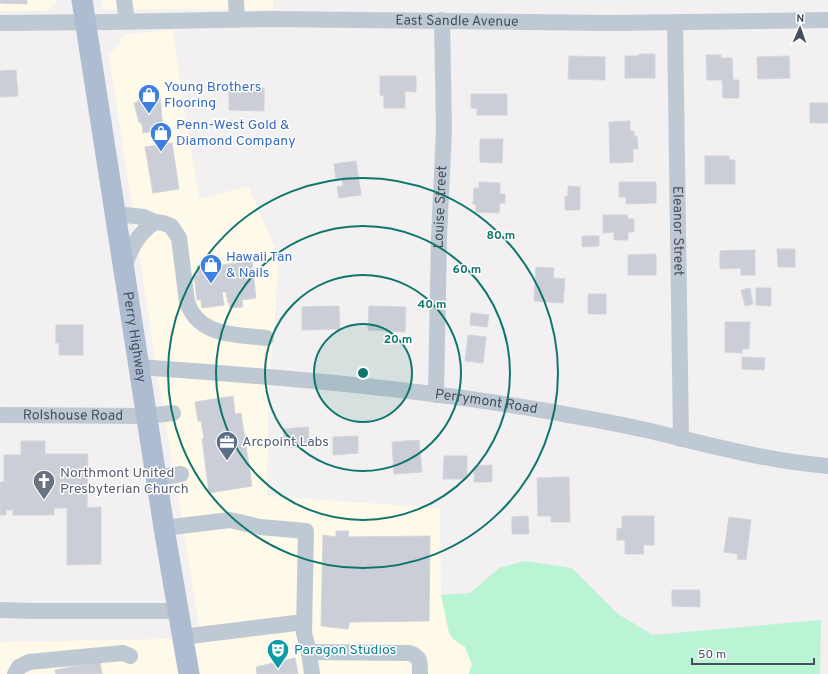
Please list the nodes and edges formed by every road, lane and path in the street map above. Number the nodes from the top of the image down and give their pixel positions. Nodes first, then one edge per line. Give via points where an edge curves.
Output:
1 (82, 0) edge
2 (125, 0) edge
3 (236, 0) edge
4 (237, 20) junction
5 (442, 20) junction
6 (828, 20) edge
7 (127, 21) junction
8 (86, 22) junction
9 (0, 23) edge
10 (675, 23) junction
11 (116, 214) junction
12 (155, 222) junction
13 (124, 268) junction
14 (266, 338) dead end
15 (139, 367) junction
16 (436, 395) junction
17 (173, 413) dead end
18 (0, 415) edge
19 (147, 416) junction
20 (681, 439) junction
21 (828, 466) edge
22 (181, 474) dead end
23 (157, 478) junction
24 (164, 528) junction
25 (0, 610) edge
26 (178, 611) junction
27 (304, 622) junction
28 (182, 636) junction
29 (309, 652) junction
30 (130, 656) dead end
31 (41, 667) edge
32 (15, 674) edge
33 (189, 674) edge
34 (312, 674) edge
35 (420, 674) edge

1 - 8 main road, Perry Highway
2 - 7 street
3 - 4 street
4 - 5 street, East Sandle Avenue
4 - 7 street, East Sandle Avenue
5 - 10 street, East Sandle Avenue
5 - 16 street, Louise Street via 444,124
6 - 10 street, East Sandle Avenue
7 - 8 street, East Sandle Avenue
8 - 9 street, East Sandle Avenue
8 - 11 main road, Perry Highway
10 - 20 street, Eleanor Street
11 - 12 street via 143,217
11 - 13 main road, Perry Highway
12 - 13 street via 137,238
12 - 14 street via 171,226 179,238 187,302 201,324 223,333
13 - 15 main road, Perry Highway
15 - 16 street, Perrymont Road via 226,373
15 - 19 main road, Perry Highway
16 - 20 street, Perrymont Road via 552,412
17 - 19 street, Rolshouse Road
18 - 19 street, Rolshouse Road
19 - 23 main road, Perry Highway
20 - 21 street, Perrymont Road via 786,461
22 - 23 street
23 - 24 main road, Perry Highway
24 - 26 main road, Perry Highway
24 - 27 street via 230,520 260,527 306,531
25 - 26 street
26 - 28 main road, Perry Highway
27 - 28 street
27 - 29 street
28 - 33 main road, Perry Highway
29 - 34 street
29 - 35 street via 409,653 419,658
30 - 31 street via 123,653
31 - 32 street via 29,662 19,667

